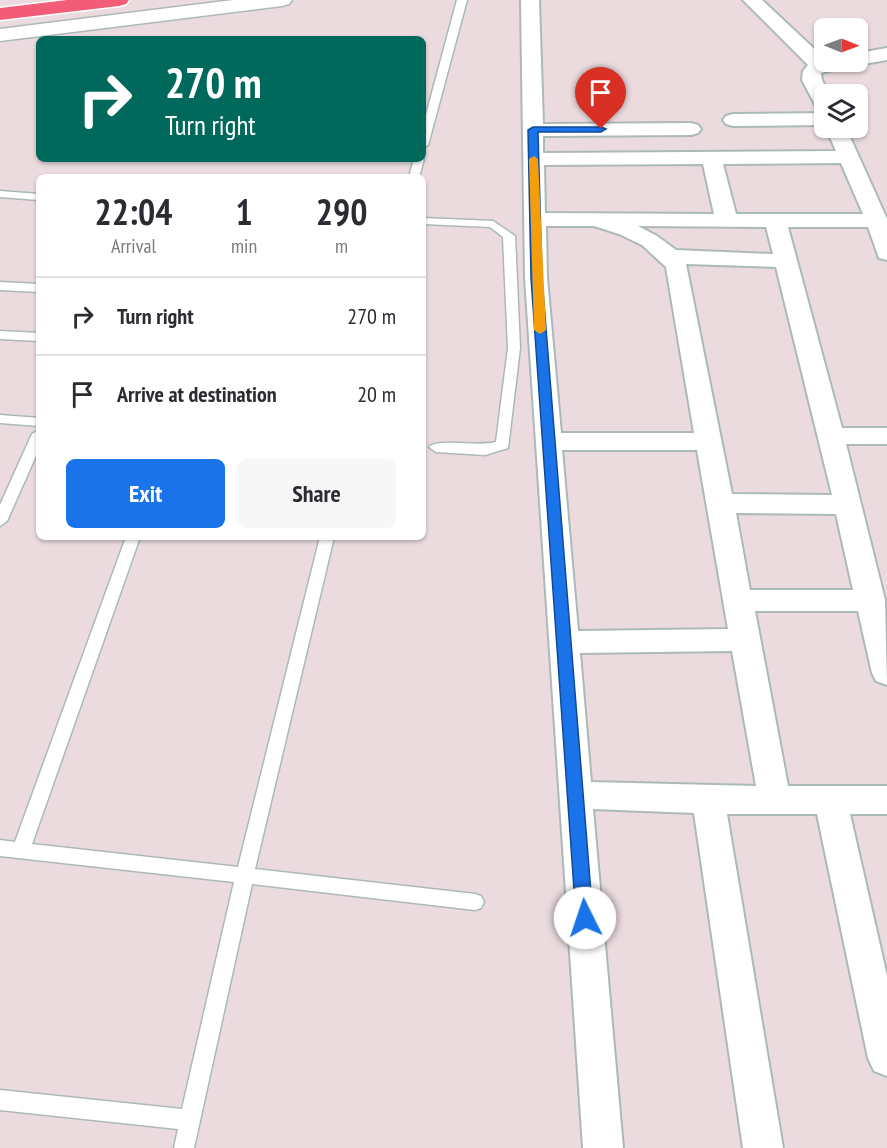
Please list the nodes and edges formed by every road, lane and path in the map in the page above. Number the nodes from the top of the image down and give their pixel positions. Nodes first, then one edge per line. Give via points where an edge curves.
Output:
1 (15, 0) edge
2 (119, 0) edge
3 (282, 0) edge
4 (462, 0) edge
5 (530, 0) edge
6 (752, 0) edge
7 (0, 2) edge
8 (0, 14) edge
9 (0, 35) edge
10 (887, 54) edge
11 (868, 57) edge
12 (814, 60) edge
13 (814, 69) edge
14 (814, 84) edge
15 (814, 119) edge
16 (733, 120) dead end
17 (691, 129) dead end
18 (533, 130) junction
19 (426, 134) edge
20 (841, 138) edge
21 (850, 157) junction
22 (534, 159) junction
23 (712, 159) junction
24 (0, 194) edge
25 (36, 196) edge
26 (589, 218) junction
27 (536, 219) junction
28 (726, 219) junction
29 (775, 219) junction
30 (426, 220) edge
31 (877, 221) junction
32 (887, 253) edge
33 (671, 257) junction
34 (786, 261) junction
35 (0, 286) edge
36 (36, 288) edge
37 (0, 335) edge
38 (36, 337) edge
39 (0, 419) edge
40 (36, 422) edge
41 (831, 436) junction
42 (887, 436) edge
43 (36, 441) edge
44 (549, 441) junction
45 (709, 442) junction
46 (435, 447) dead end
47 (720, 503) junction
48 (846, 505) junction
49 (0, 521) edge
50 (132, 540) edge
51 (326, 540) edge
52 (871, 600) junction
53 (736, 601) junction
54 (743, 640) junction
55 (564, 642) junction
56 (887, 673) edge
57 (575, 795) junction
58 (774, 798) junction
59 (830, 799) junction
60 (708, 800) junction
61 (887, 800) edge
62 (0, 848) edge
63 (21, 850) junction
64 (245, 875) junction
65 (475, 902) dead end
66 (887, 1058) edge
67 (0, 1100) edge
68 (189, 1120) junction
69 (184, 1148) edge
70 (603, 1148) edge
71 (763, 1148) edge

1 - 7 highway
2 - 8 highway
3 - 9 street
4 - 19 lane
5 - 18 street
6 - 12 street
10 - 11 street
13 - 14 street
15 - 16 street
17 - 18 street
18 - 22 street
20 - 21 street
21 - 23 street
21 - 31 street
22 - 23 street
22 - 27 street
23 - 28 street
24 - 25 lane
26 - 27 street
26 - 28 street
26 - 33 street via 633,231
27 - 44 street via 536,278
28 - 29 street
29 - 31 street
29 - 34 street
30 - 46 lane via 493,224 509,236 514,348 503,445 485,450
31 - 32 street
33 - 34 street
33 - 45 street via 677,267
34 - 41 street
35 - 36 lane
37 - 38 lane
39 - 40 lane
41 - 42 street
41 - 48 street
43 - 49 lane
44 - 45 street
44 - 55 street
45 - 47 street
47 - 48 street
47 - 53 street
48 - 52 street
50 - 63 lane
51 - 64 lane
52 - 53 street
52 - 56 street
53 - 54 street
54 - 55 street
54 - 58 street
55 - 57 street
57 - 60 street
57 - 70 street
58 - 59 street
58 - 60 street
59 - 61 street
59 - 66 street
60 - 71 street
62 - 63 lane
63 - 64 lane
64 - 65 lane
64 - 68 lane
67 - 68 lane
68 - 69 lane

